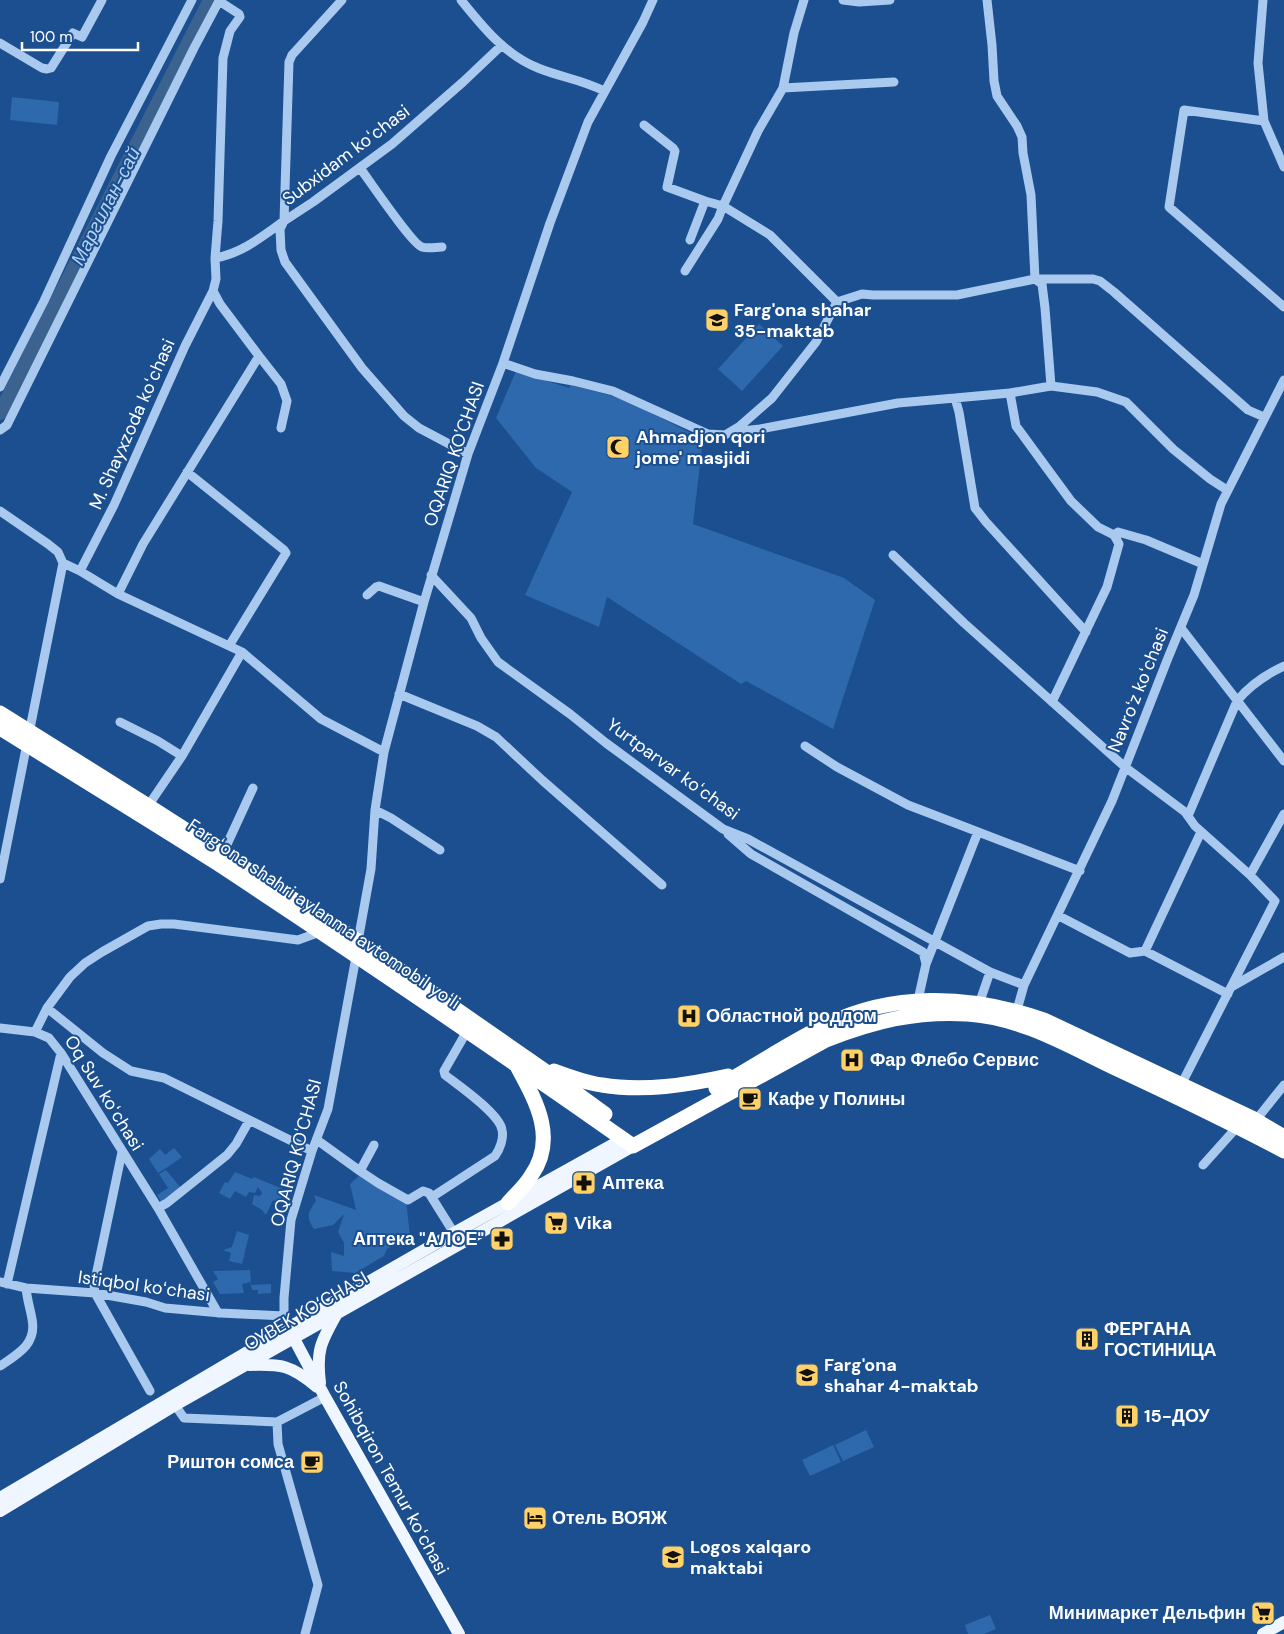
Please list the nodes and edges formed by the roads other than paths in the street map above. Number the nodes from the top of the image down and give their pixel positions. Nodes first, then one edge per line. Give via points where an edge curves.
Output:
1 (102, 0) edge
2 (192, 0) edge
3 (342, 0) edge
4 (461, 0) edge
5 (653, 0) edge
6 (804, 0) edge
7 (843, 0) edge
8 (890, 0) edge
9 (987, 0) edge
10 (1263, 0) edge
11 (219, 1) edge
12 (0, 43) edge
13 (502, 45) junction
14 (894, 82) dead end
15 (783, 88) junction
16 (604, 91) junction
17 (1264, 121) junction
18 (644, 125) dead end
19 (1280, 148) edge
20 (1284, 167) edge
21 (360, 168) junction
22 (706, 201) junction
23 (723, 206) junction
24 (284, 221) junction
25 (690, 240) dead end
26 (442, 247) dead end
27 (215, 258) junction
28 (686, 271) dead end
29 (1036, 279) junction
30 (214, 291) junction
31 (837, 302) junction
32 (1284, 307) edge
33 (259, 356) junction
34 (503, 363) junction
35 (1284, 380) edge
36 (1050, 386) junction
37 (0, 387) edge
38 (1010, 393) junction
39 (955, 398) junction
40 (1264, 417) junction
41 (281, 428) dead end
42 (0, 430) edge
43 (730, 432) junction
44 (468, 454) junction
45 (187, 472) junction
46 (1227, 490) junction
47 (0, 511) edge
48 (1114, 535) junction
49 (893, 555) dead end
50 (63, 563) junction
51 (1204, 564) junction
52 (80, 571) junction
53 (431, 575) junction
54 (118, 594) junction
55 (367, 595) dead end
56 (424, 602) junction
57 (1180, 628) junction
58 (1086, 632) junction
59 (229, 646) junction
60 (242, 652) junction
61 (1284, 666) edge
62 (399, 694) junction
63 (1237, 701) junction
64 (1052, 702) junction
65 (0, 713) edge
66 (120, 722) dead end
67 (0, 728) edge
68 (27, 737) junction
69 (805, 746) dead end
70 (384, 752) junction
71 (182, 756) junction
72 (1284, 761) edge
73 (1125, 766) junction
74 (253, 788) dead end
75 (148, 806) junction
76 (375, 810) junction
77 (1284, 814) edge
78 (1188, 816) junction
79 (722, 829) junction
80 (978, 832) junction
81 (1201, 832) junction
82 (440, 850) dead end
83 (223, 853) junction
84 (1080, 871) junction
85 (1250, 875) junction
86 (0, 879) edge
87 (662, 885) dead end
88 (1059, 916) junction
89 (320, 932) junction
90 (358, 941) junction
91 (934, 941) junction
92 (1145, 951) junction
93 (356, 957) junction
94 (1284, 957) edge
95 (926, 964) junction
96 (990, 972) junction
97 (1024, 985) junction
98 (1230, 990) junction
99 (918, 1000) junction
100 (979, 1004) junction
101 (47, 1008) junction
102 (963, 1008) junction
103 (1017, 1010) junction
104 (0, 1028) edge
105 (467, 1031) junction
106 (35, 1032) junction
107 (61, 1053) junction
108 (518, 1059) junction
109 (744, 1073) junction
110 (1181, 1084) junction
111 (1284, 1085) edge
112 (1256, 1120) junction
113 (249, 1121) junction
114 (1238, 1126) junction
115 (1284, 1136) edge
116 (317, 1140) junction
117 (633, 1140) junction
118 (374, 1145) dead end
119 (312, 1151) junction
120 (1284, 1151) edge
121 (122, 1152) junction
122 (1203, 1165) dead end
123 (360, 1171) junction
124 (432, 1197) junction
125 (508, 1203) junction
126 (158, 1208) junction
127 (454, 1233) junction
128 (3, 1283) edge
129 (26, 1288) junction
130 (95, 1293) junction
131 (218, 1312) junction
132 (336, 1315) junction
133 (284, 1316) junction
134 (291, 1333) junction
135 (247, 1365) junction
136 (0, 1366) edge
137 (150, 1391) dead end
138 (323, 1394) junction
139 (175, 1405) junction
140 (277, 1422) junction
141 (0, 1498) edge
142 (0, 1511) edge
143 (1284, 1622) edge
144 (305, 1634) edge
145 (459, 1634) edge
146 (1263, 1634) edge

1 - 12 street via 82,36 73,33 47,70
2 - 37 street via 111,156
3 - 24 street via 289,62
4 - 13 street
5 - 16 street, OQARIQ KO'CHASI
6 - 15 street
7 - 8 street
9 - 29 street via 997,96 1022,137 1031,195
10 - 17 street via 1258,63
11 - 27 street via 240,17 230,32 223,58
11 - 42 street via 7,425
13 - 16 street via 537,68
13 - 21 street, Subxidam koʻchasi via 418,123
14 - 15 street
15 - 23 street via 758,131
16 - 34 street, OQARIQ KO'CHASI via 588,122 550,223
17 - 19 street
17 - 32 street via 1184,110 1168,207
18 - 22 street via 675,151 667,187
19 - 20 street
21 - 24 street, Subxidam koʻchasi
21 - 26 street via 420,246
22 - 23 street
22 - 25 street
23 - 28 street
23 - 31 street via 770,235
24 - 27 street via 255,242
24 - 44 street, Subxidam koʻchasi via 280,230 285,262 362,368 411,423
27 - 30 street
29 - 31 street via 958,295 862,294
29 - 36 street via 1042,284
29 - 40 street via 1100,281 1248,410
30 - 33 street
30 - 52 street, M. Shayxzoda koʻchasi via 184,346 114,505
31 - 43 street via 816,342 772,398
33 - 41 street via 281,384 287,401
33 - 45 street
34 - 43 street via 535,374 613,391 708,434 725,435
34 - 44 street, OQARIQ KO'CHASI
35 - 40 street, Navroʻz koʻchasi
36 - 38 street
36 - 46 street via 1097,392 1126,402 1174,449
38 - 39 street
38 - 48 street via 1016,426 1071,500 1098,527
39 - 43 street via 898,403
39 - 58 street via 975,508
40 - 46 street, Navroʻz koʻchasi
44 - 53 street, OQARIQ KO'CHASI
45 - 54 street via 143,544
45 - 59 street via 286,554
46 - 51 street, Navroʻz koʻchasi
47 - 50 street via 58,552
48 - 51 street via 1118,532 1146,540
48 - 58 street via 1119,544 1107,587
49 - 64 street
50 - 52 street
50 - 68 street
51 - 57 street, Navroʻz koʻchasi
52 - 54 street
53 - 56 street, OQARIQ KO'CHASI
53 - 79 street, Yurtparvar koʻchasi via 471,618 498,662
54 - 59 street
55 - 56 street via 379,586
56 - 62 street, OQARIQ KO'CHASI
57 - 63 street
57 - 73 street, Navroʻz koʻchasi
58 - 64 street
59 - 60 street
60 - 70 street via 321,719
60 - 71 street
61 - 63 street via 1250,688
62 - 70 street, OQARIQ KO'CHASI
62 - 87 street via 496,737
63 - 72 street
63 - 78 street
64 - 73 street
65 - 68 highway, Fargʻona shahri aylanma avtomobil yoʻli
66 - 71 street
67 - 68 highway, Fargʻona shahri aylanma avtomobil yoʻli
68 - 75 highway, Fargʻona shahri aylanma avtomobil yoʻli
68 - 86 street
68 - 89 highway, Fargʻona shahri aylanma avtomobil yoʻli
69 - 80 street via 908,805
70 - 76 street, OQARIQ KO'CHASI
71 - 75 street
73 - 78 street
73 - 84 street, Navroʻz koʻchasi
74 - 83 street
75 - 83 highway, Fargʻona shahri aylanma avtomobil yoʻli
76 - 82 street
76 - 90 street, OQARIQ KO'CHASI via 370,869
77 - 85 street
78 - 81 street
79 - 91 street, Yurtparvar koʻchasi via 748,839
79 - 95 street via 751,854 922,952
80 - 84 street
80 - 91 street
81 - 85 street
81 - 92 street
83 - 90 highway, Fargʻona shahri aylanma avtomobil yoʻli
84 - 88 street, Navroʻz koʻchasi
85 - 98 street via 1275,901
88 - 92 street via 1130,953
88 - 97 street, Navroʻz koʻchasi
89 - 93 highway, Fargʻona shahri aylanma avtomobil yoʻli
89 - 101 street via 298,940 174,924 148,926 85,963
90 - 108 highway, Fargʻona shahri aylanma avtomobil yoʻli
91 - 95 street
91 - 96 street, Yurtparvar koʻchasi
92 - 98 street
93 - 105 highway, Fargʻona shahri aylanma avtomobil yoʻli
93 - 116 street, OQARIQ KO'CHASI via 328,1109
94 - 98 street
95 - 99 street
96 - 97 street, Yurtparvar koʻchasi
96 - 100 street
97 - 103 street, Navroʻz koʻchasi
98 - 110 street
99 - 102 highway
99 - 109 highway via 862,1011 819,1028
100 - 102 highway
100 - 103 highway
101 - 106 street
101 - 113 street via 131,1071 164,1078
102 - 114 highway via 1039,1032
102 - 117 highway via 891,1018 826,1040
103 - 110 highway
104 - 106 street
105 - 108 highway, Fargʻona shahri aylanma avtomobil yoʻli
105 - 124 street via 444,1071 500,1124 503,1131 499,1150 495,1156
106 - 107 street, Oq Suv koʻchasi via 49,1038
107 - 121 street, Oq Suv koʻchasi
107 - 128 street
108 - 109 highway via 602,1086 659,1088
108 - 117 highway
108 - 125 highway via 539,1110 543,1146 531,1176
109 - 117 highway
110 - 112 highway
111 - 112 street
112 - 115 highway
113 - 119 street
113 - 126 street via 227,1155
114 - 120 highway
114 - 122 street
116 - 119 street, OQARIQ KO'CHASI
116 - 123 street
117 - 125 main road, OYBEK KO‘CHASI
117 - 132 main road, OYBEK KO‘CHASI
118 - 123 street
119 - 133 street, OQARIQ KO'CHASI via 291,1220
121 - 126 street, Oq Suv koʻchasi
121 - 130 street
123 - 124 street via 408,1200 423,1191
124 - 127 street
125 - 127 main road, OYBEK KO‘CHASI
126 - 131 street, Oq Suv koʻchasi
127 - 134 main road, OYBEK KO‘CHASI
128 - 129 street, Istiqbol koʻchasi
129 - 130 street, Istiqbol koʻchasi
129 - 136 street via 33,1332 21,1353
130 - 131 street, Istiqbol koʻchasi via 165,1308
130 - 137 street
131 - 133 street, Istiqbol koʻchasi
132 - 134 main road, OYBEK KO‘CHASI
132 - 138 main road via 322,1340 319,1353 318,1370
133 - 134 street, OQARIQ KO'CHASI
134 - 135 main road, OYBEK KO‘CHASI
134 - 138 main road, Sohibqiron Temur koʻchasi
134 - 141 main road, OYBEK KO‘CHASI
135 - 138 main road via 289,1367
135 - 139 main road, OYBEK KO‘CHASI
138 - 140 street
138 - 145 main road, Sohibqiron Temur koʻchasi
139 - 140 street via 184,1418
139 - 142 main road, OYBEK KO‘CHASI
140 - 144 street via 278,1444 318,1585
143 - 146 main road

